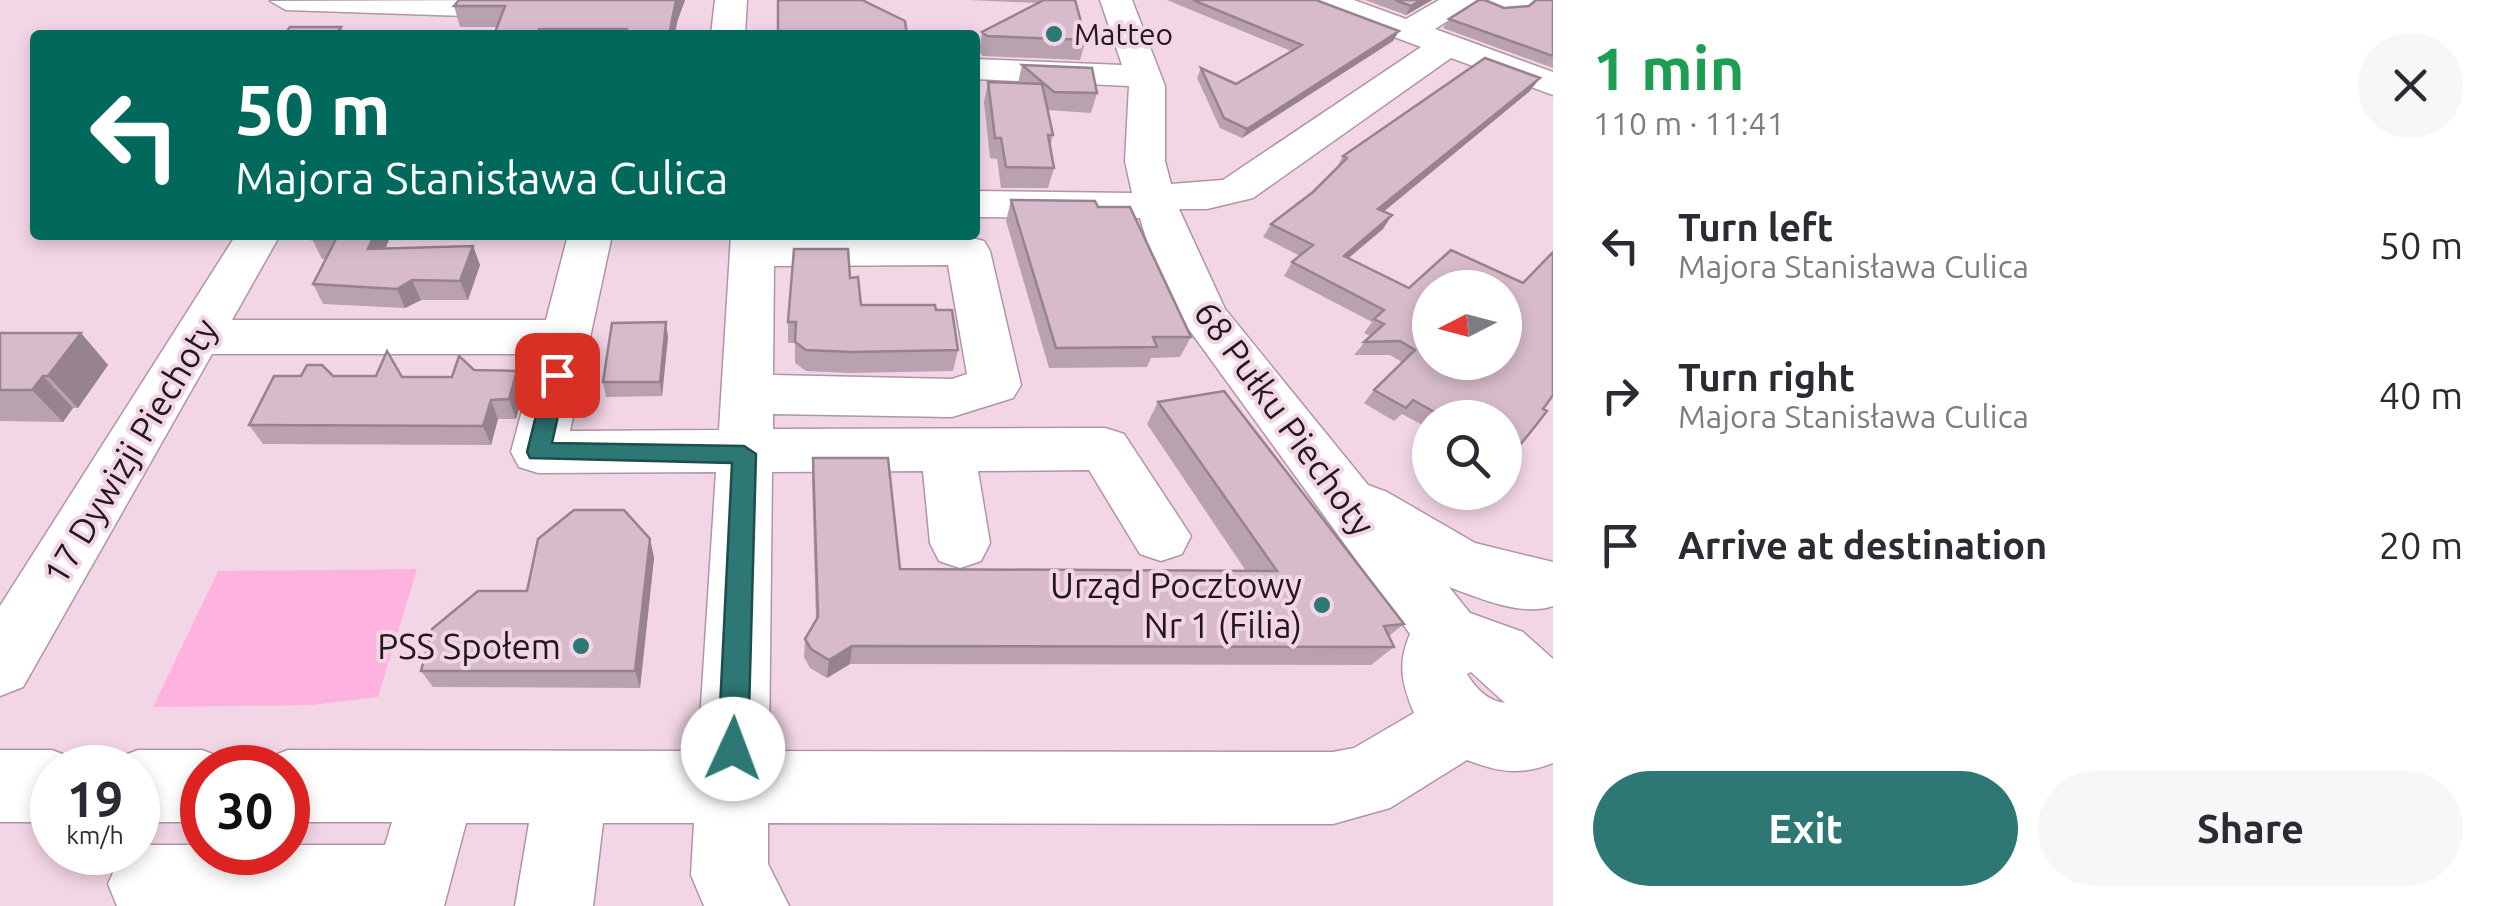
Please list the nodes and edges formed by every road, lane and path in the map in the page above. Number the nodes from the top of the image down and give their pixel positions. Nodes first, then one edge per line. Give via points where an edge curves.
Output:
1 (730, 0) edge
2 (1116, 0) edge
3 (1326, 0) edge
4 (1462, 0) edge
5 (1489, 0) edge
6 (1519, 0) edge
7 (279, 8) edge
8 (562, 8) edge
9 (496, 22) edge
10 (728, 30) edge
11 (1410, 31) junction
12 (1447, 45) junction
13 (980, 69) edge
14 (1143, 76) junction
15 (1553, 84) edge
16 (1155, 201) junction
17 (980, 228) edge
18 (255, 240) edge
19 (589, 240) edge
20 (803, 240) edge
21 (972, 240) edge
22 (753, 243) edge
23 (198, 337) junction
24 (566, 337) junction
25 (747, 394) junction
26 (948, 452) junction
27 (744, 454) junction
28 (1346, 502) junction
29 (1161, 536) dead end
30 (960, 544) dead end
31 (1546, 575) edge
32 (1473, 644) junction
33 (0, 666) edge
34 (1464, 722) junction
35 (1546, 739) edge
36 (0, 786) edge
37 (30, 786) edge
38 (310, 786) edge
39 (439, 786) junction
40 (732, 786) junction
41 (571, 787) junction
42 (147, 884) dead end
43 (408, 895) edge
44 (554, 906) edge
45 (750, 906) edge

1 - 10 street
2 - 14 street, 68 Pułku Piechoty
3 - 11 street
4 - 11 street
5 - 6 street via 1510,7
7 - 9 street
8 - 9 street
11 - 12 street
12 - 15 street
12 - 16 street via 1238,190
13 - 14 street
14 - 16 street, 68 Pułku Piechoty via 1144,160
16 - 17 street
16 - 28 street, 68 Pułku Piechoty via 1204,317
18 - 23 street, 17 Dywizji Piechoty
19 - 24 street
20 - 22 street
21 - 25 street via 995,385 952,398
22 - 25 street
23 - 24 street
23 - 33 street, 17 Dywizji Piechoty
24 - 27 street via 538,452
25 - 27 street
26 - 27 street
26 - 29 street via 1105,450
26 - 30 street
27 - 40 street
28 - 31 street via 1381,514 1454,562 1487,574
28 - 32 street, 68 Pułku Piechoty
31 - 32 street
32 - 34 street via 1434,654 1430,674 1441,699
32 - 35 street, 68 Pułku Piechoty via 1530,677 1543,698
34 - 35 street, 68 Pułku Piechoty via 1492,737
34 - 40 street via 1364,782 1333,788
36 - 37 street
38 - 39 street
39 - 41 street
39 - 43 street
40 - 41 street
40 - 45 street via 729,875
41 - 44 street
42 - 43 street

